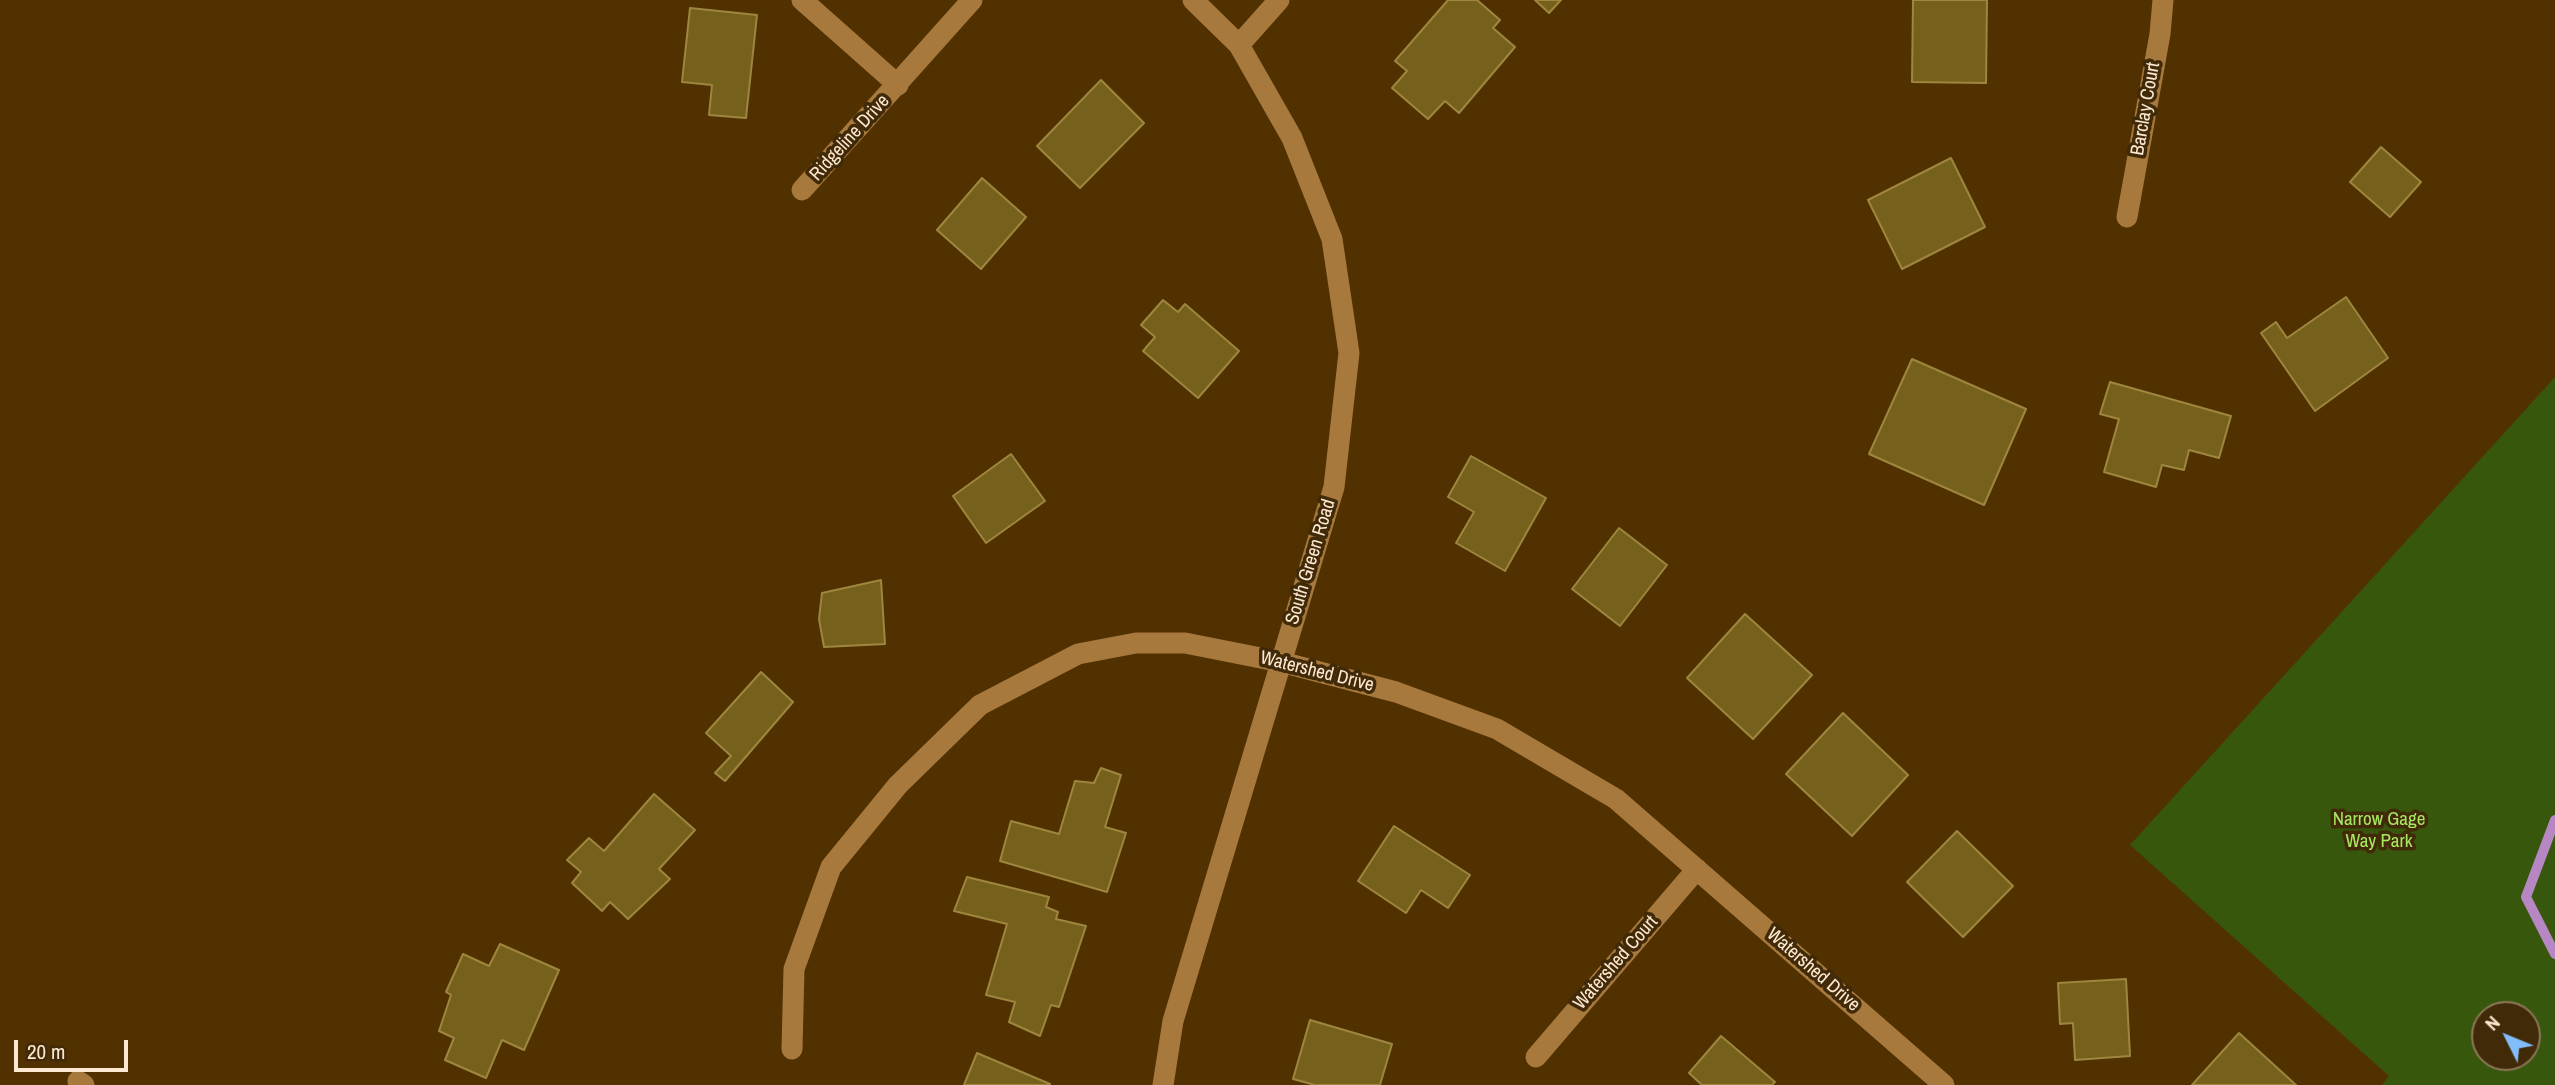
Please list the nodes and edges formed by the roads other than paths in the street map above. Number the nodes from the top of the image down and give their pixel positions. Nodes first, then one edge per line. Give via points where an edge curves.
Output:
1 (803, 0) edge
2 (972, 0) edge
3 (1193, 0) edge
4 (1279, 0) edge
5 (2163, 0) edge
6 (1238, 45) junction
7 (898, 85) junction
8 (802, 190) dead end
9 (2127, 218) dead end
10 (1281, 662) junction
11 (1697, 869) junction
12 (792, 1049) dead end
13 (1536, 1057) dead end
14 (1163, 1085) edge
15 (1944, 1085) edge

1 - 7 street, Ridgeline Drive
2 - 7 street, Ridgeline Drive
3 - 6 street, South Green Road
4 - 6 street
5 - 9 street, Barclay Court
6 - 10 street, South Green Road via 1292,138 1332,239 1349,353 1334,487
7 - 8 street, Ridgeline Drive
10 - 11 street, Watershed Drive via 1396,692 1497,729 1616,799
10 - 12 street, Watershed Drive via 1185,643 1136,643 1078,654 980,705 898,785 831,867 794,969
10 - 14 street, South Green Road via 1173,1021
11 - 13 street, Watershed Court
11 - 15 street, Watershed Drive

